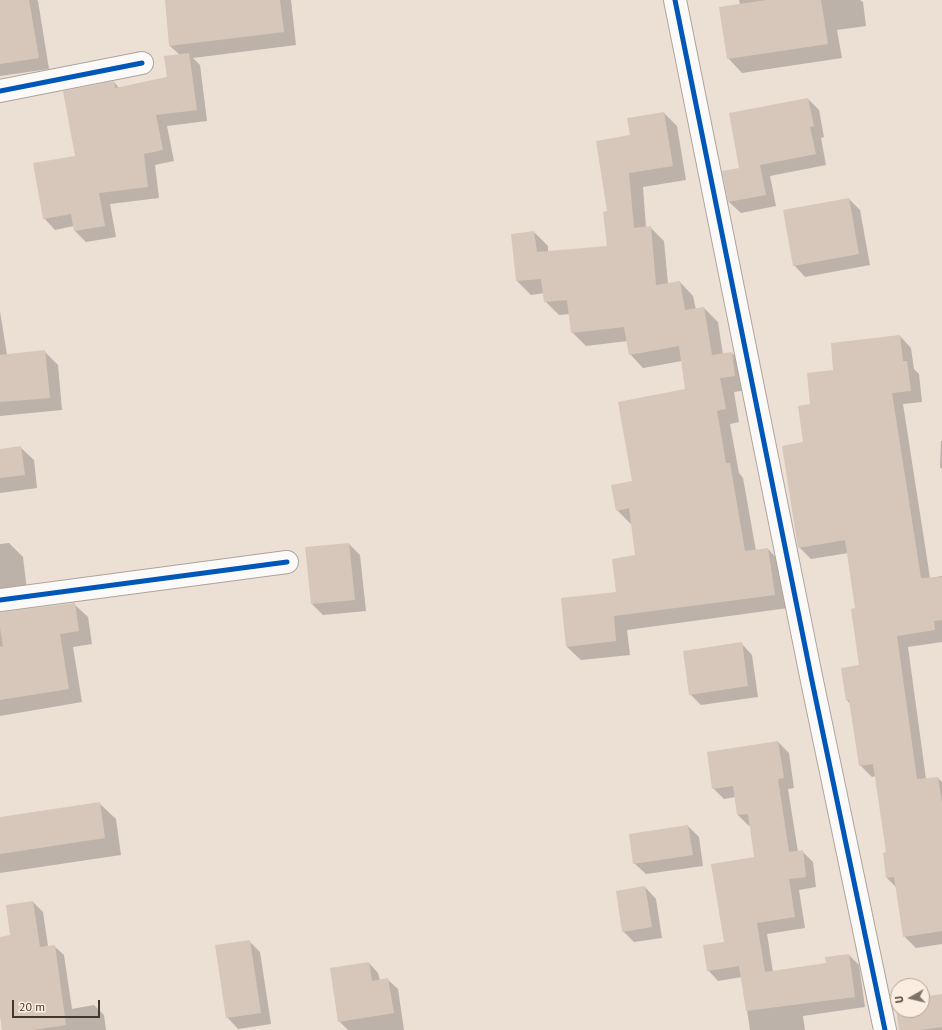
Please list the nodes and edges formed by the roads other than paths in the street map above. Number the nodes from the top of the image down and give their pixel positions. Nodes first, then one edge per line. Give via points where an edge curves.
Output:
1 (675, 0) edge
2 (142, 63) dead end
3 (0, 91) edge
4 (287, 562) dead end
5 (0, 600) edge
6 (885, 1030) edge

1 - 6 street
2 - 3 street
4 - 5 street

